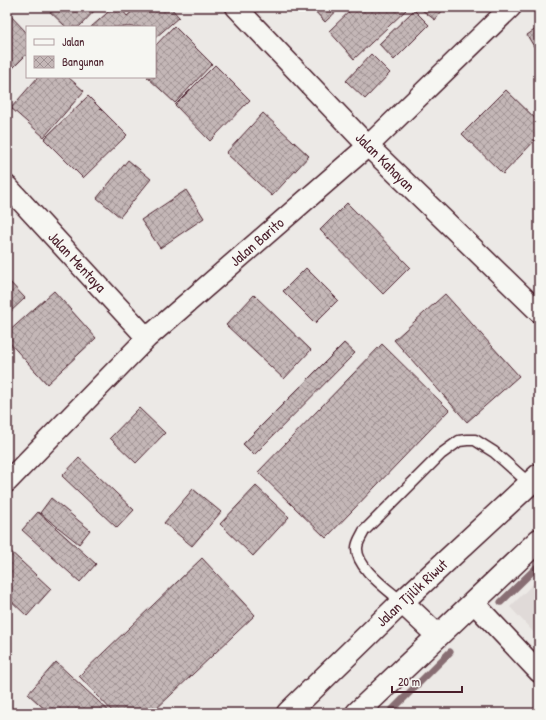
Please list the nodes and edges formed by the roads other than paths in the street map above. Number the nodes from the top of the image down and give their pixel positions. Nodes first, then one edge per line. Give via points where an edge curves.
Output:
1 (236, 7) edge
2 (511, 7) edge
3 (368, 146) junction
4 (7, 186) edge
5 (539, 312) edge
6 (147, 338) junction
7 (534, 480) edge
8 (7, 482) edge
9 (539, 540) edge
10 (402, 602) junction
11 (473, 602) junction
12 (437, 636) junction
13 (539, 672) edge
14 (288, 713) edge
15 (357, 713) edge

1 - 3 street, Jalan Kahayan
2 - 3 street, Jalan Barito
3 - 5 street, Jalan Kahayan
3 - 6 street, Jalan Barito
4 - 6 street, Jalan Mentaya
6 - 8 street, Jalan Barito
7 - 10 highway, Jalan Tjilik Riwut
7 - 10 lane via 475,440 459,441 441,454 364,531 359,540 359,558 366,570
9 - 11 highway
10 - 12 highway
10 - 14 highway, Jalan Tjilik Riwut
11 - 12 highway
11 - 13 street
12 - 15 highway

